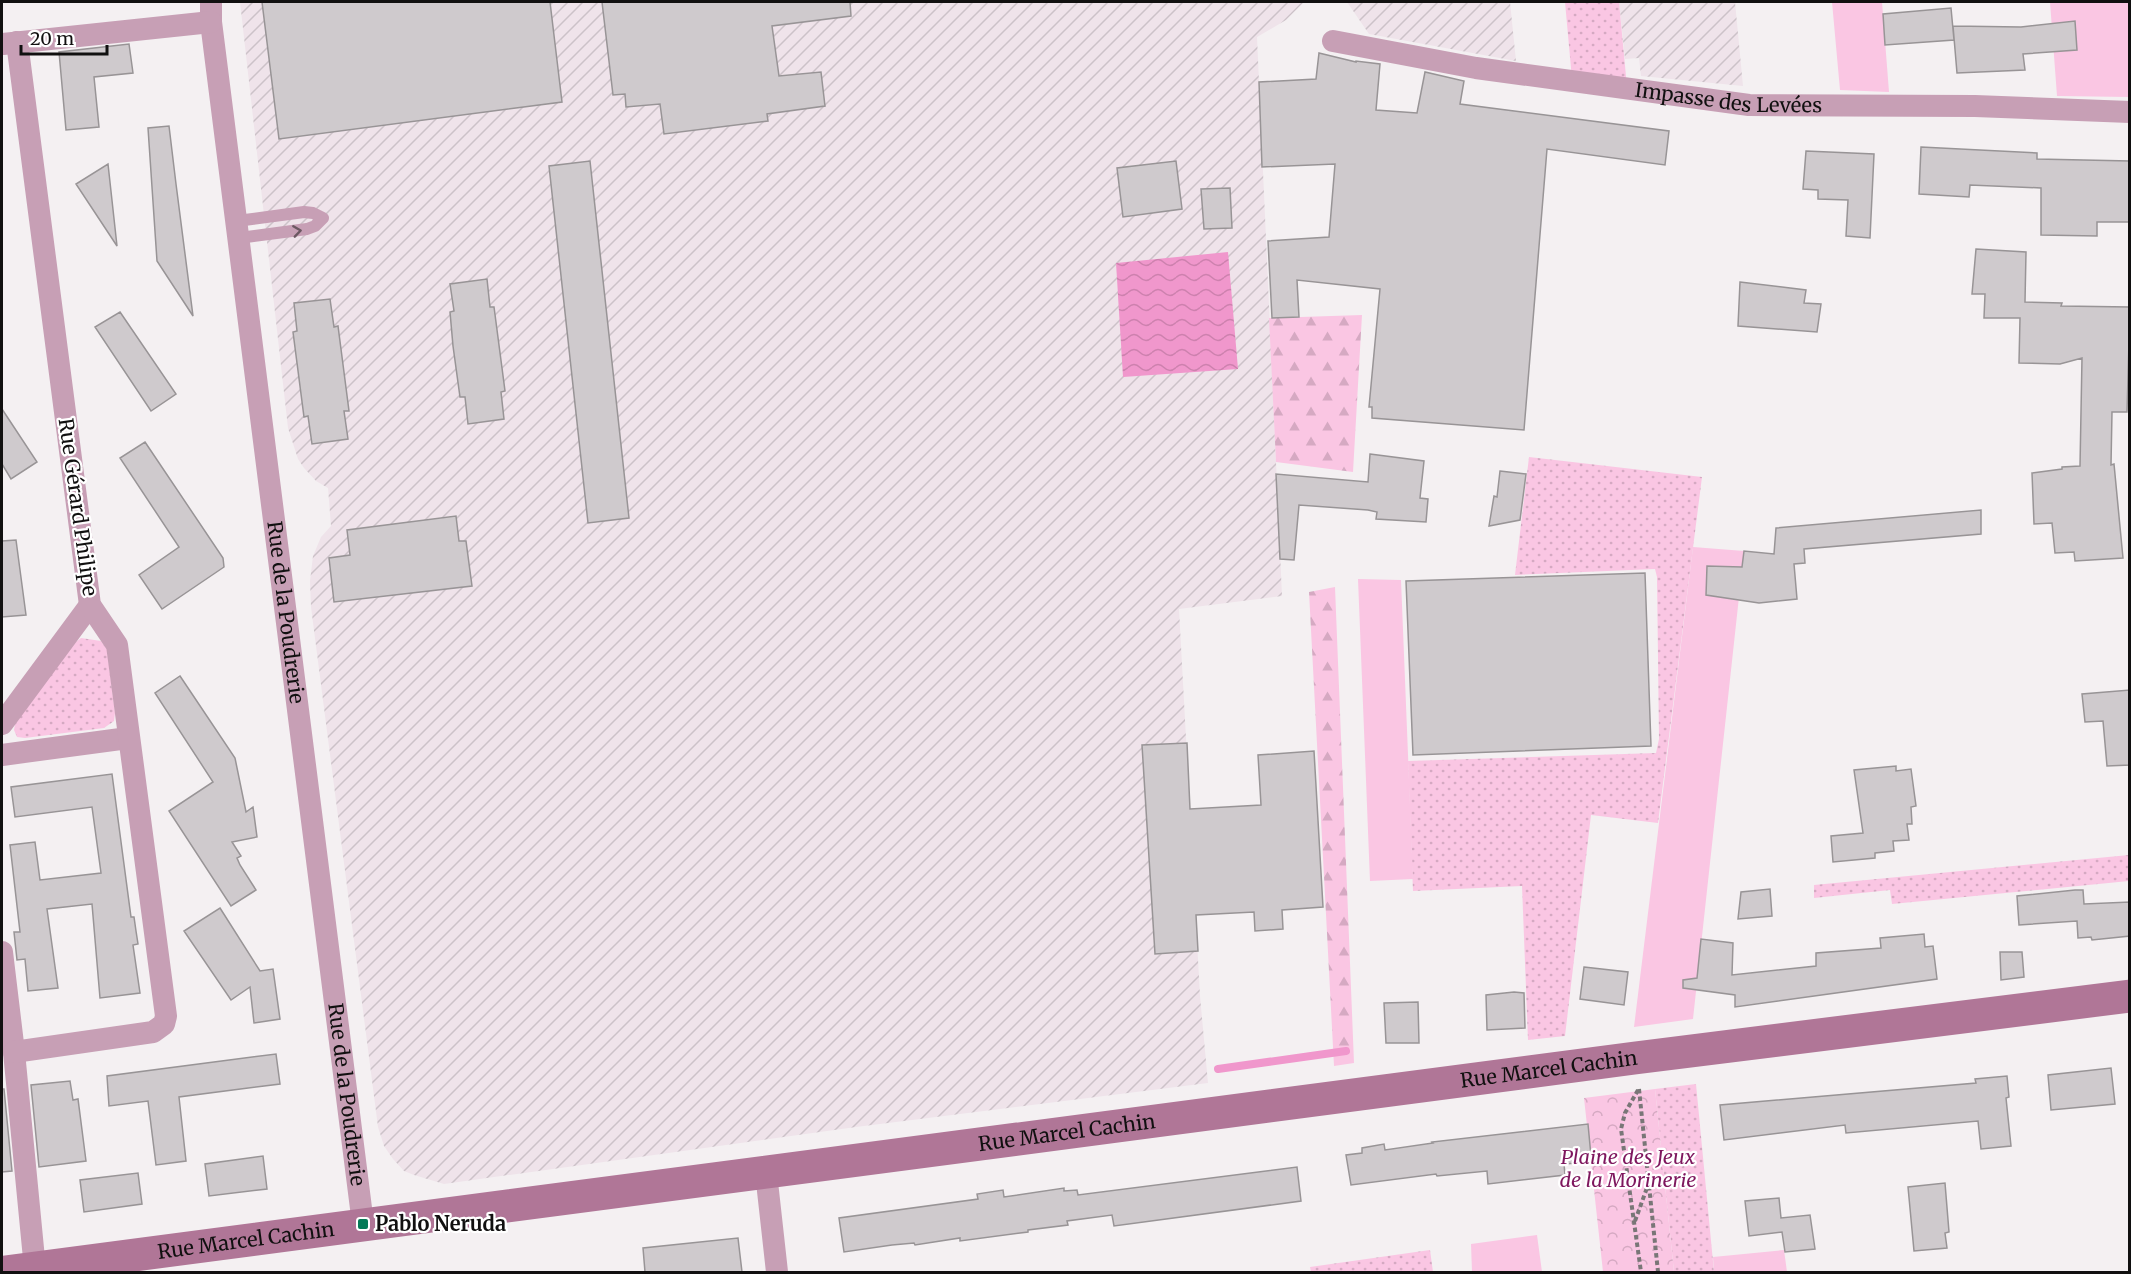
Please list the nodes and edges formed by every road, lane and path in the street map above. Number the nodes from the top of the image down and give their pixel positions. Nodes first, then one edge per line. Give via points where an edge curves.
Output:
1 (211, 12) edge
2 (1333, 41) dead end
3 (9, 43) edge
4 (2130, 112) edge
5 (238, 230) junction
6 (90, 605) junction
7 (2, 724) edge
8 (128, 738) junction
9 (2, 754) edge
10 (2, 952) edge
11 (2130, 996) edge
12 (14, 1052) junction
13 (1637, 1074) junction
14 (766, 1173) junction
15 (1648, 1185) junction
16 (1635, 1221) junction
17 (363, 1224) junction
18 (20, 1271) edge
19 (777, 1272) edge
20 (1641, 1272) edge
21 (1658, 1272) edge

1 - 3 street
1 - 5 street, Rue de la Poudrerie
2 - 4 street, Impasse des Levées via 1476,68 1749,105 1975,106
3 - 6 street, Rue Gérard Philipe
5 -> 5 lane via 307,229 323,218 304,212
5 - 17 street, Rue de la Poudrerie
6 - 7 street
6 - 8 street, Rue Gérard Philipe via 117,645
8 - 9 street
8 - 12 street, Rue Gérard Philipe via 166,1020 153,1032
10 - 12 street
11 - 13 street, Rue Marcel Cachin
12 - 18 street
13 - 14 street, Rue Marcel Cachin
13 - 15 path
13 - 16 path via 1621,1129
14 - 17 street, Rue Marcel Cachin
14 - 19 street
15 - 16 path
15 - 21 path
16 - 20 path
17 - 18 street, Rue Marcel Cachin

